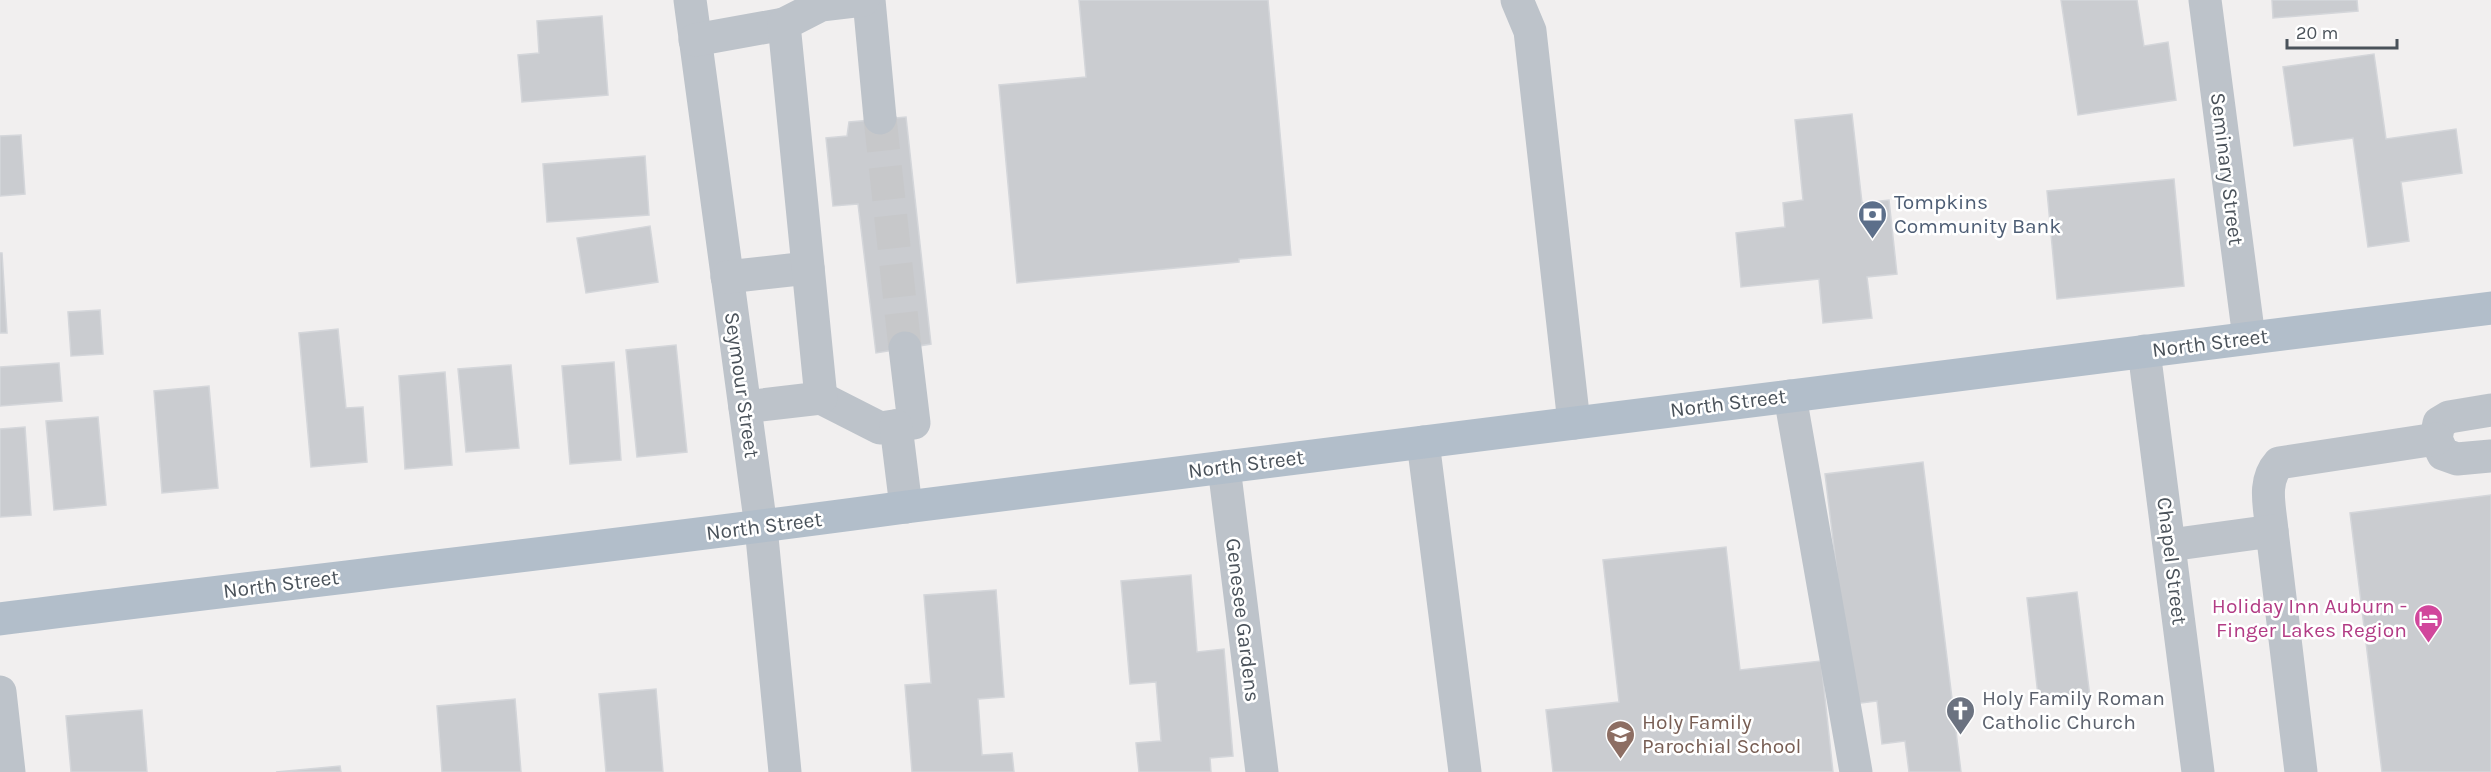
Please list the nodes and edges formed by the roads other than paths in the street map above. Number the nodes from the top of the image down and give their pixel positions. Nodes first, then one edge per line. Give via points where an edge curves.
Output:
1 (690, 0) edge
2 (862, 0) edge
3 (869, 0) edge
4 (1517, 0) edge
5 (2205, 0) edge
6 (821, 2) edge
7 (1534, 15) edge
8 (784, 24) junction
9 (695, 40) junction
10 (880, 118) tunnel mouth
11 (808, 268) junction
12 (728, 277) junction
13 (2491, 308) edge
14 (2249, 338) junction
15 (905, 348) tunnel mouth
16 (2144, 351) junction
17 (1790, 396) junction
18 (821, 398) junction
19 (745, 407) junction
20 (2491, 410) edge
21 (1574, 423) junction
22 (896, 426) junction
23 (2436, 439) junction
24 (1423, 442) junction
25 (2491, 456) edge
26 (1224, 467) junction
27 (906, 507) junction
28 (761, 527) junction
29 (2272, 531) junction
30 (2170, 545) junction
31 (0, 619) edge
32 (0, 692) edge
33 (9, 772) edge
34 (785, 772) edge
35 (1262, 772) edge
36 (1465, 772) edge
37 (1856, 772) edge
38 (2198, 772) edge
39 (2301, 772) edge

1 - 9 street, Seymour Street
2 - 6 street
3 - 10 street
4 - 7 street
5 - 14 street, Seminary Street
6 - 8 street
7 - 21 street
8 - 9 street
8 - 11 street
9 - 12 street, Seymour Street
11 - 12 street
11 - 18 street
12 - 19 street, Seymour Street
13 - 14 main road, North Street
14 - 16 main road, North Street
15 - 22 street via 914,423
16 - 17 main road, North Street
16 - 30 street, Chapel Street
17 - 21 main road, North Street
17 - 37 street
18 - 19 street
18 - 22 street via 880,428
19 - 28 street, Seymour Street
20 - 23 street via 2449,417 2439,423
21 - 24 main road, North Street
22 - 27 street
23 - 25 street via 2442,454 2457,459
23 - 29 street via 2279,463 2267,484
24 - 26 main road, North Street
24 - 36 street
26 - 27 main road, North Street
26 - 35 street, Genesee Gardens
27 - 28 main road, North Street
28 - 31 main road, North Street
28 - 34 street, Seymour Street
29 - 30 street
29 - 39 street
30 - 38 street, Chapel Street
32 - 33 street

